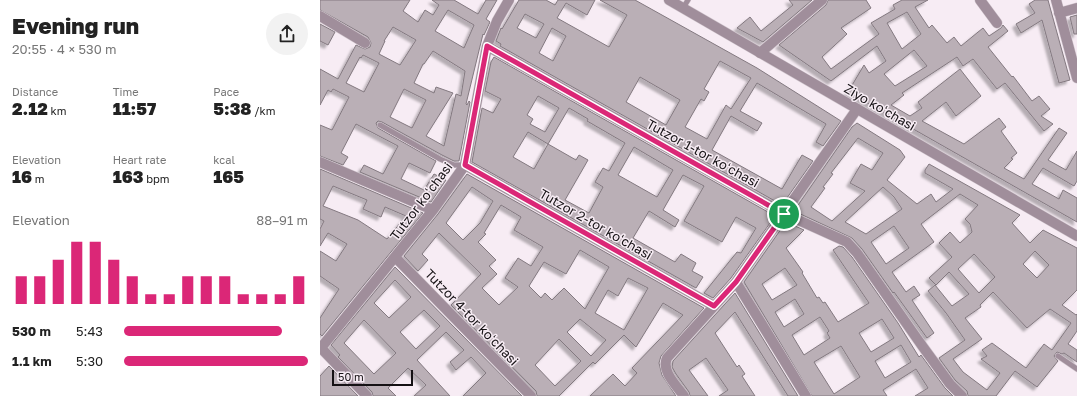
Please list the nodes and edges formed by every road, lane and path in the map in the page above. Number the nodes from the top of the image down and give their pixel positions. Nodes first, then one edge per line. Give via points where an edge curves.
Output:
1 (509, 0) edge
2 (669, 0) edge
3 (822, 0) edge
4 (980, 0) edge
5 (1056, 0) edge
6 (686, 4) edge
7 (1077, 8) edge
8 (1060, 13) junction
9 (320, 16) edge
10 (997, 23) dead end
11 (365, 43) dead end
12 (487, 46) junction
13 (760, 53) junction
14 (1077, 78) edge
15 (857, 109) junction
16 (380, 125) dead end
17 (320, 162) edge
18 (465, 165) junction
19 (433, 210) junction
20 (784, 214) junction
21 (1077, 236) edge
22 (395, 257) junction
23 (736, 282) junction
24 (714, 306) junction
25 (320, 349) edge
26 (1058, 356) dead end
27 (1077, 369) edge
28 (367, 396) edge
29 (531, 396) edge
30 (684, 396) edge
31 (806, 396) edge
32 (962, 396) edge

1 - 12 street, Tutzor koʻchasi
2 - 6 street, Ziyo koʻchasi
3 - 13 street
4 - 10 street
5 - 8 street
6 - 13 street, Ziyo koʻchasi
7 - 8 street
8 - 14 street
9 - 11 street
12 - 18 street, Tutzor koʻchasi
12 - 20 street, Tutzor 1-tor koʻchasi
13 - 15 street, Ziyo koʻchasi
15 - 20 street
15 - 21 street, Ziyo koʻchasi
16 - 18 lane via 440,159 454,165
17 - 19 street
18 - 19 street, Tutzor koʻchasi
18 - 24 street, Tutzor 2-tor koʻchasi
19 - 22 street, Tutzor koʻchasi
20 - 23 street
20 - 32 street, Tutzor 1-tor koʻchasi via 853,247 922,348
22 - 25 street, Tutzor koʻchasi
22 - 29 street, Tutzor 4-tor koʻchasi
23 - 24 street
23 - 31 street
24 - 30 street via 665,362 667,372
25 - 28 street
26 - 27 lane

